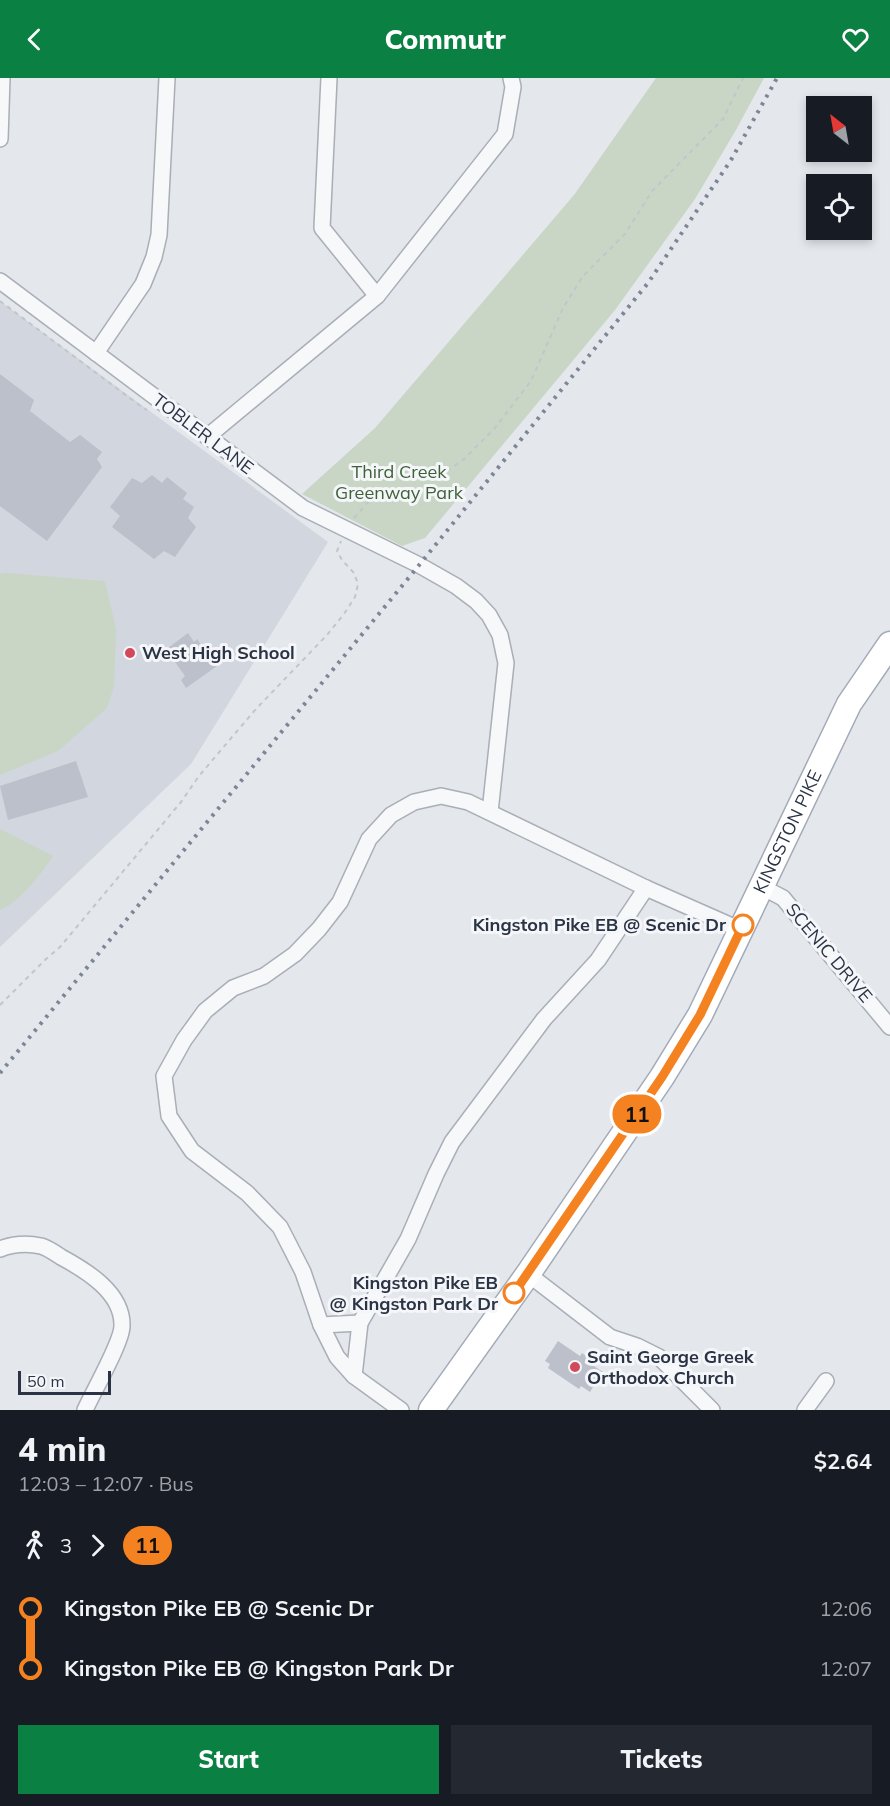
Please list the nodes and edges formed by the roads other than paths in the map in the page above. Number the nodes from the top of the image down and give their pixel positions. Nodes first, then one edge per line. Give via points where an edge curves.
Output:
1 (3, 78) edge
2 (167, 78) edge
3 (329, 78) edge
4 (512, 82) edge
5 (0, 139) edge
6 (0, 281) edge
7 (377, 296) junction
8 (96, 353) junction
9 (207, 437) junction
10 (890, 644) edge
11 (490, 812) junction
12 (762, 887) junction
13 (646, 888) junction
14 (741, 930) junction
15 (890, 1027) edge
16 (0, 1249) edge
17 (528, 1274) junction
18 (360, 1323) junction
19 (321, 1325) junction
20 (354, 1376) junction
21 (826, 1381) dead end
22 (85, 1410) edge
23 (401, 1410) edge
24 (431, 1410) edge
25 (712, 1410) edge
26 (805, 1410) edge

1 - 5 street
2 - 8 street via 159,235 154,257 143,284
3 - 7 street via 322,228
4 - 7 street via 505,135
6 - 8 street, TOBLER LANE
7 - 9 street
8 - 9 street, TOBLER LANE
9 - 11 street, TOBLER LANE via 303,508 456,586 489,615 500,635 506,663
10 - 12 main road, KINGSTON PIKE via 849,704
11 - 13 street
11 - 19 street via 441,796 414,802 391,815 369,839 340,902 319,929 295,954 264,976 233,988 205,1011 164,1077 170,1116 192,1151 247,1193 280,1227 303,1272
12 - 14 main road, KINGSTON PIKE
12 - 15 street, SCENIC DRIVE via 783,897
13 - 14 street
13 - 18 street via 598,960 544,1019 452,1142 408,1239
14 - 17 main road, KINGSTON PIKE via 700,1015 662,1077
16 - 22 street via 15,1244 42,1246 100,1282 116,1301 123,1328
17 - 24 main road, KINGSTON PIKE
17 - 25 street via 610,1337 659,1357
18 - 19 street
18 - 20 street
19 - 20 street via 337,1357
20 - 23 street
21 - 26 street

